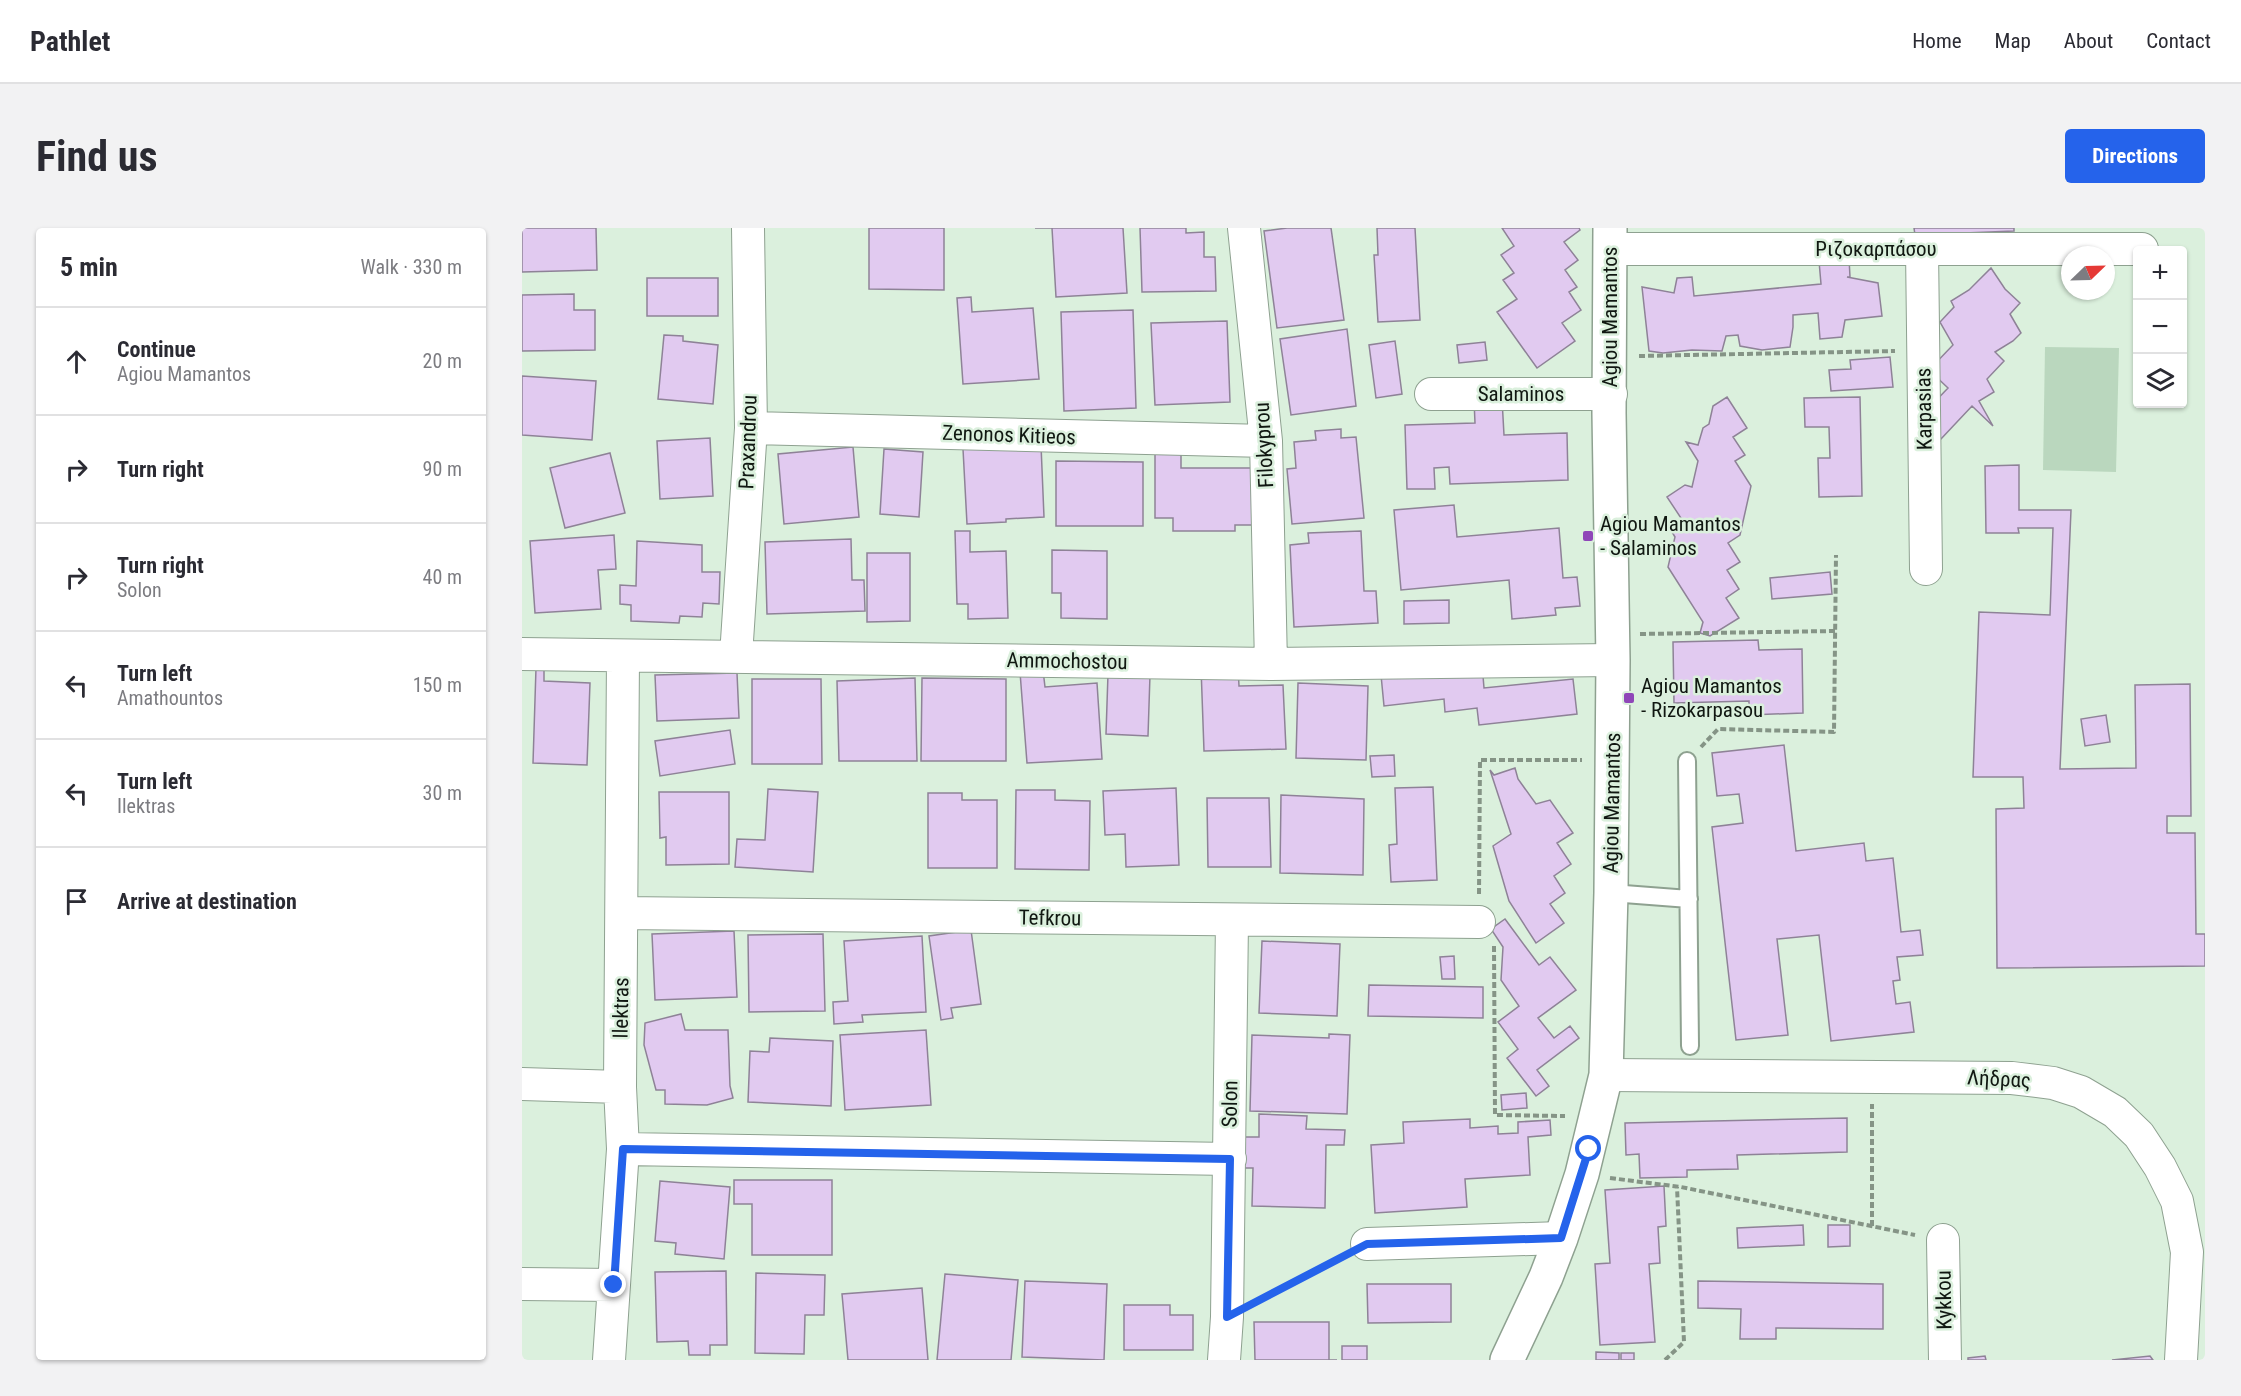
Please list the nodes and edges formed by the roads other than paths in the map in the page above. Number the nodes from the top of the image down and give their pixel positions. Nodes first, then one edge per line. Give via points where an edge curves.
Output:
1 (748, 228) edge
2 (1244, 228) edge
3 (1610, 238) edge
4 (1752, 238) edge
5 (2019, 238) edge
6 (2133, 248) edge
7 (1922, 249) junction
8 (1431, 394) dead end
9 (1611, 394) junction
10 (751, 428) junction
11 (1266, 441) junction
12 (1926, 569) dead end
13 (1613, 647) junction
14 (522, 654) edge
15 (623, 656) junction
16 (736, 656) junction
17 (1271, 664) junction
18 (1687, 761) road end
19 (1611, 892) junction
20 (1689, 899) junction
21 (622, 913) junction
22 (1232, 920) junction
23 (1479, 921) road end
24 (1690, 1046) dead end
25 (1606, 1075) junction
26 (522, 1084) edge
27 (620, 1087) junction
28 (623, 1149) junction
29 (1230, 1159) junction
30 (1561, 1238) junction
31 (1943, 1240) road end
32 (1367, 1244) road end
33 (522, 1284) edge
34 (614, 1285) junction
35 (609, 1360) edge
36 (1224, 1360) edge
37 (1507, 1360) edge
38 (1945, 1360) edge
39 (2181, 1360) edge

1 - 10 street, Praxandrou
2 - 11 street, Filokyprou
3 - 4 street, Ριζοκαρπάσου
3 - 9 street, Agiou Mamantos
4 - 7 street, Ριζοκαρπάσου
5 - 6 street, Ριζοκαρπάσου
5 - 7 street, Ριζοκαρπάσου
7 - 12 street, Karpasias
8 - 9 street, Salaminos
9 - 13 street, Agiou Mamantos
10 - 11 street, Zenonos Kitieos
10 - 16 street, Praxandrou
11 - 17 street, Filokyprou
13 - 17 street, Ammochostou
13 - 19 street, Agiou Mamantos
14 - 15 street, Ammochostou
15 - 16 street, Ammochostou
15 - 21 street, Ilektras
16 - 17 street, Ammochostou
18 - 20 lane
19 - 20 lane
19 - 25 street, Agiou Mamantos
20 - 24 lane
21 - 22 street, Tefkrou
21 - 27 street, Ilektras
22 - 23 street, Tefkrou
22 - 29 street, Solon
25 - 30 street, Agiou Mamantos via 1582,1174
25 - 39 street, Λήδρας via 2013,1078 2053,1083 2081,1092 2115,1112 2139,1135 2177,1202 2187,1252
26 - 27 street
27 - 28 street, Ilektras
28 - 29 street
28 - 34 street, Ilektras
29 - 36 street, Solon
30 - 32 street
30 - 37 street, Agiou Mamantos
31 - 38 street, Kykkou
33 - 34 street
34 - 35 street, Ilektras

